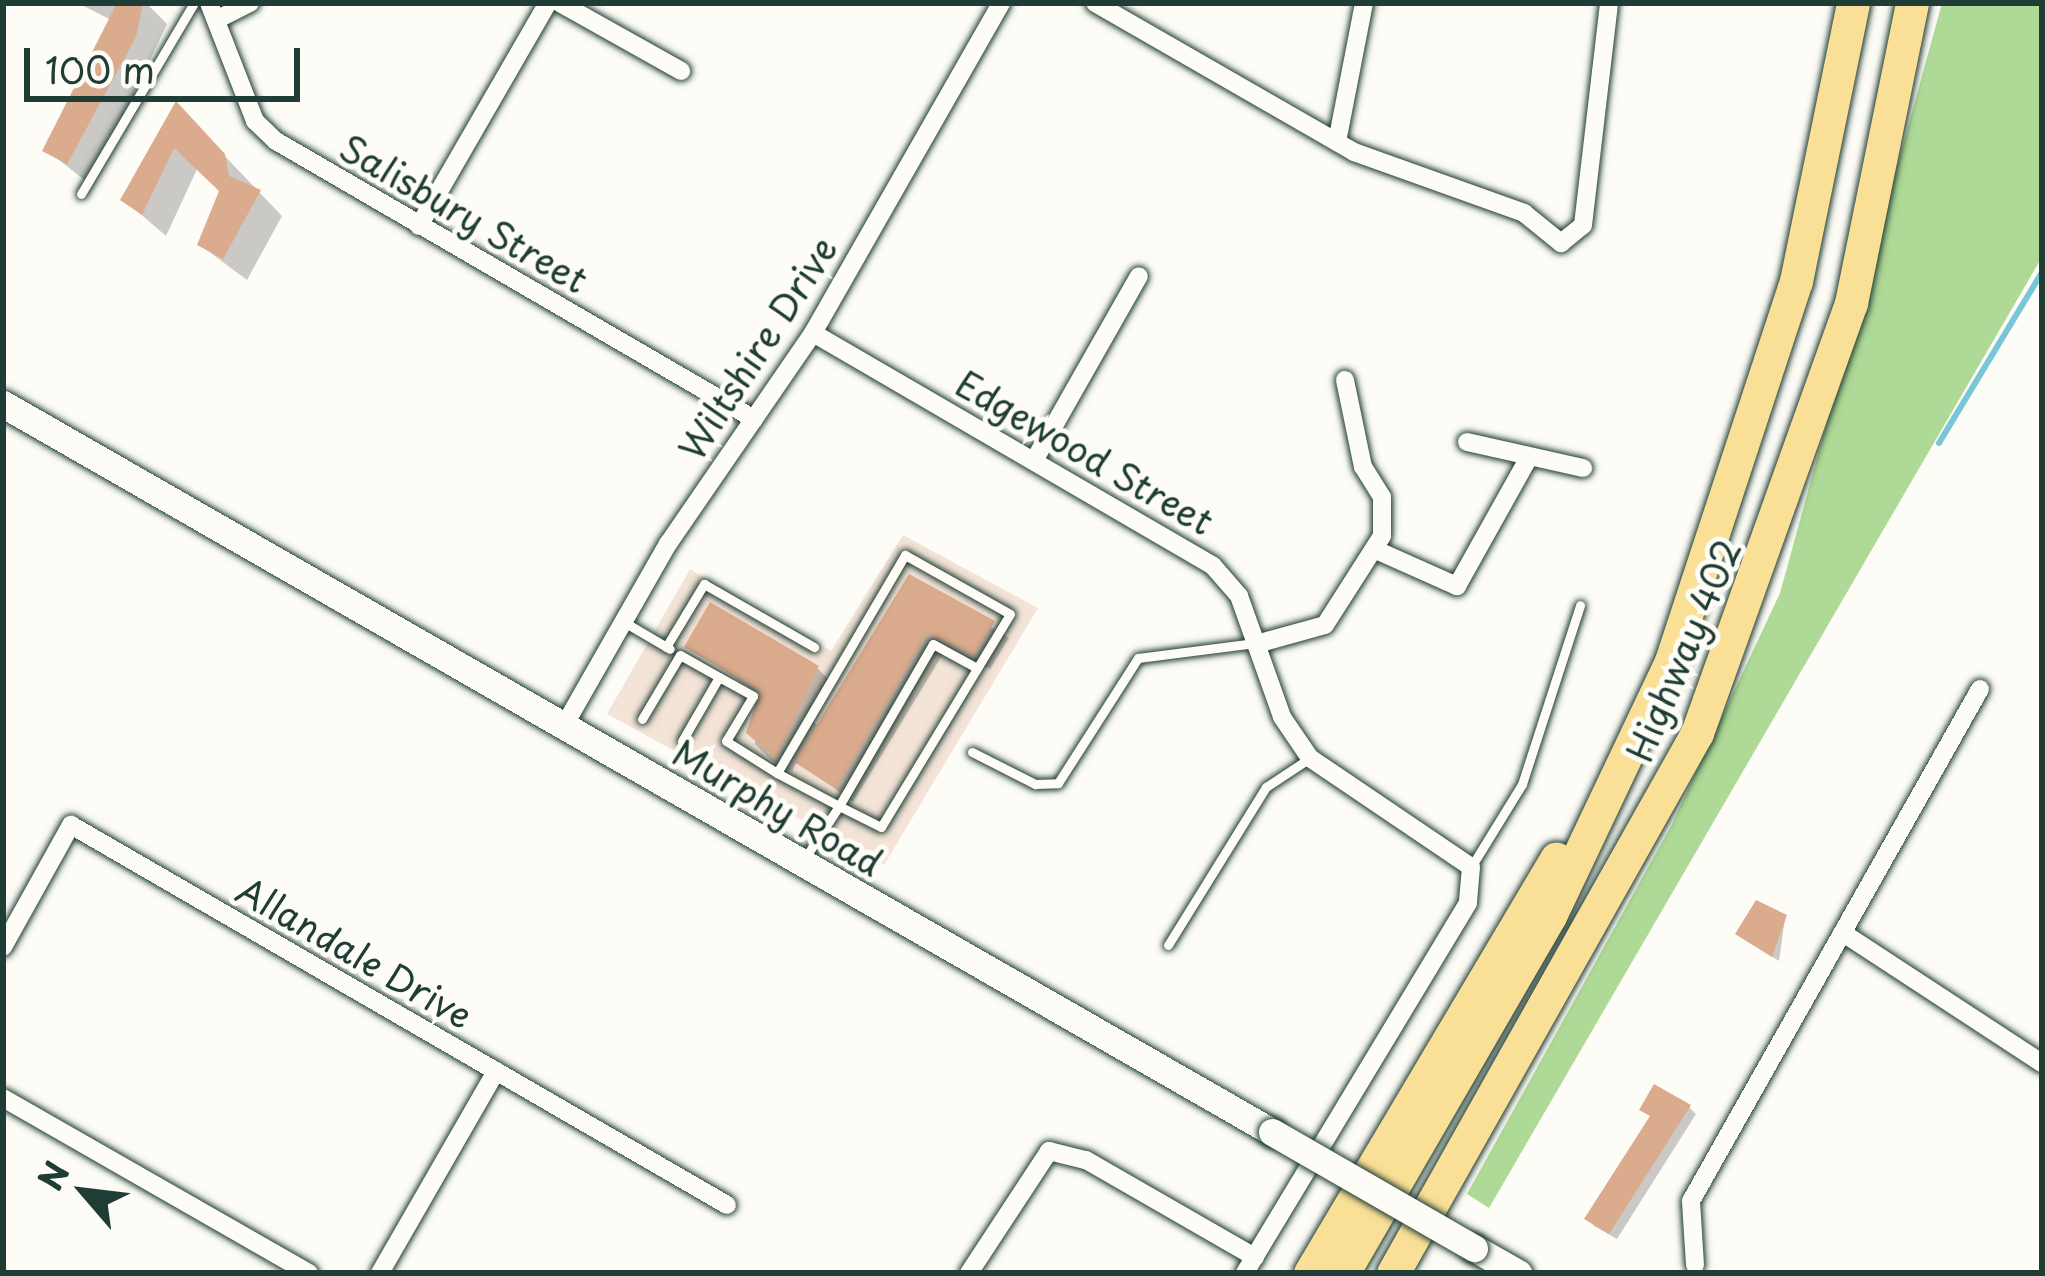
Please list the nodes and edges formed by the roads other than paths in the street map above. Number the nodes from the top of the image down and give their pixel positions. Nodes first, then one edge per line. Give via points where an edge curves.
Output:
1 (194, 3) edge
2 (250, 3) edge
3 (548, 3) edge
4 (560, 3) edge
5 (1001, 3) edge
6 (1095, 3) edge
7 (1364, 3) edge
8 (1609, 3) edge
9 (1853, 3) edge
10 (1912, 3) edge
11 (214, 11) edge
12 (681, 71) dead end
13 (1337, 142) junction
14 (81, 194) dead end
15 (418, 226) junction
16 (1138, 276) dead end
17 (813, 333) junction
18 (1774, 363) junction
19 (1346, 380) dead end
20 (3, 404) edge
21 (754, 418) junction
22 (1467, 442) dead end
23 (1529, 457) junction
24 (1035, 459) junction
25 (1583, 468) dead end
26 (1376, 550) junction
27 (1580, 605) dead end
28 (624, 622) junction
29 (1260, 643) junction
30 (666, 647) junction
31 (814, 647) dead end
32 (680, 655) junction
33 (977, 668) junction
34 (719, 677) junction
35 (1980, 689) dead end
36 (642, 719) dead end
37 (564, 726) junction
38 (682, 742) dead end
39 (972, 752) dead end
40 (1310, 758) junction
41 (778, 773) junction
42 (839, 806) junction
43 (802, 862) junction
44 (1471, 867) junction
45 (1843, 933) junction
46 (1168, 945) dead end
47 (3, 947) edge
48 (2042, 1064) edge
49 (496, 1071) junction
50 (3, 1098) edge
51 (727, 1205) dead end
52 (1250, 1265) edge
53 (1695, 1265) dead end
54 (309, 1273) edge
55 (380, 1273) edge
56 (969, 1273) edge
57 (1310, 1273) edge
58 (1343, 1273) edge
59 (1393, 1273) edge
60 (1517, 1273) edge

1 - 14 lane
2 - 11 street
3 - 15 street
4 - 12 street
5 - 17 street, Wiltshire Drive
6 - 13 street
7 - 13 street
8 - 13 street via 1576,240 1552,240 1524,213
9 - 18 highway, Highway 402
10 - 59 highway, Highway 402 via 1851,303 1697,734
11 - 15 street, Salisbury Street via 255,122
15 - 21 street, Salisbury Street
16 - 24 street
17 - 21 street, Wiltshire Drive
17 - 24 street, Edgewood Street
18 - 57 highway via 1598,778
18 - 58 highway, Highway 402 via 1640,736
19 - 26 street via 1385,516
20 - 37 street, Murphy Road
21 - 28 street, Wiltshire Drive
22 - 23 street
23 - 25 street
23 - 26 street via 1457,586
24 - 29 street, Edgewood Street via 1213,566
26 - 29 street via 1325,625
27 - 44 lane via 1522,784
28 - 30 lane
28 - 37 street, Wiltshire Drive
29 - 39 lane via 1138,658 1058,783 1035,784
29 - 40 street, Edgewood Street via 1282,717
30 - 31 lane via 704,584
30 - 32 lane
32 - 34 lane
32 - 36 lane
33 - 41 lane via 1010,614 905,555
33 - 42 lane via 881,827
33 - 42 lane via 933,644
34 - 38 lane
34 - 41 lane via 753,696 726,741
35 - 45 street
37 - 43 street, Murphy Road
40 - 44 street, Edgewood Street
40 - 46 lane via 1266,787
41 - 42 lane
42 - 43 lane
43 - 60 street, Murphy Road, bridge
44 - 52 street via 1468,903
45 - 48 street
45 - 53 street via 1691,1201
47 - 49 street, Allandale Drive via 71,825
49 - 51 street, Allandale Drive
49 - 55 street
50 - 54 street
52 - 56 street via 1059,1150 1033,1166

